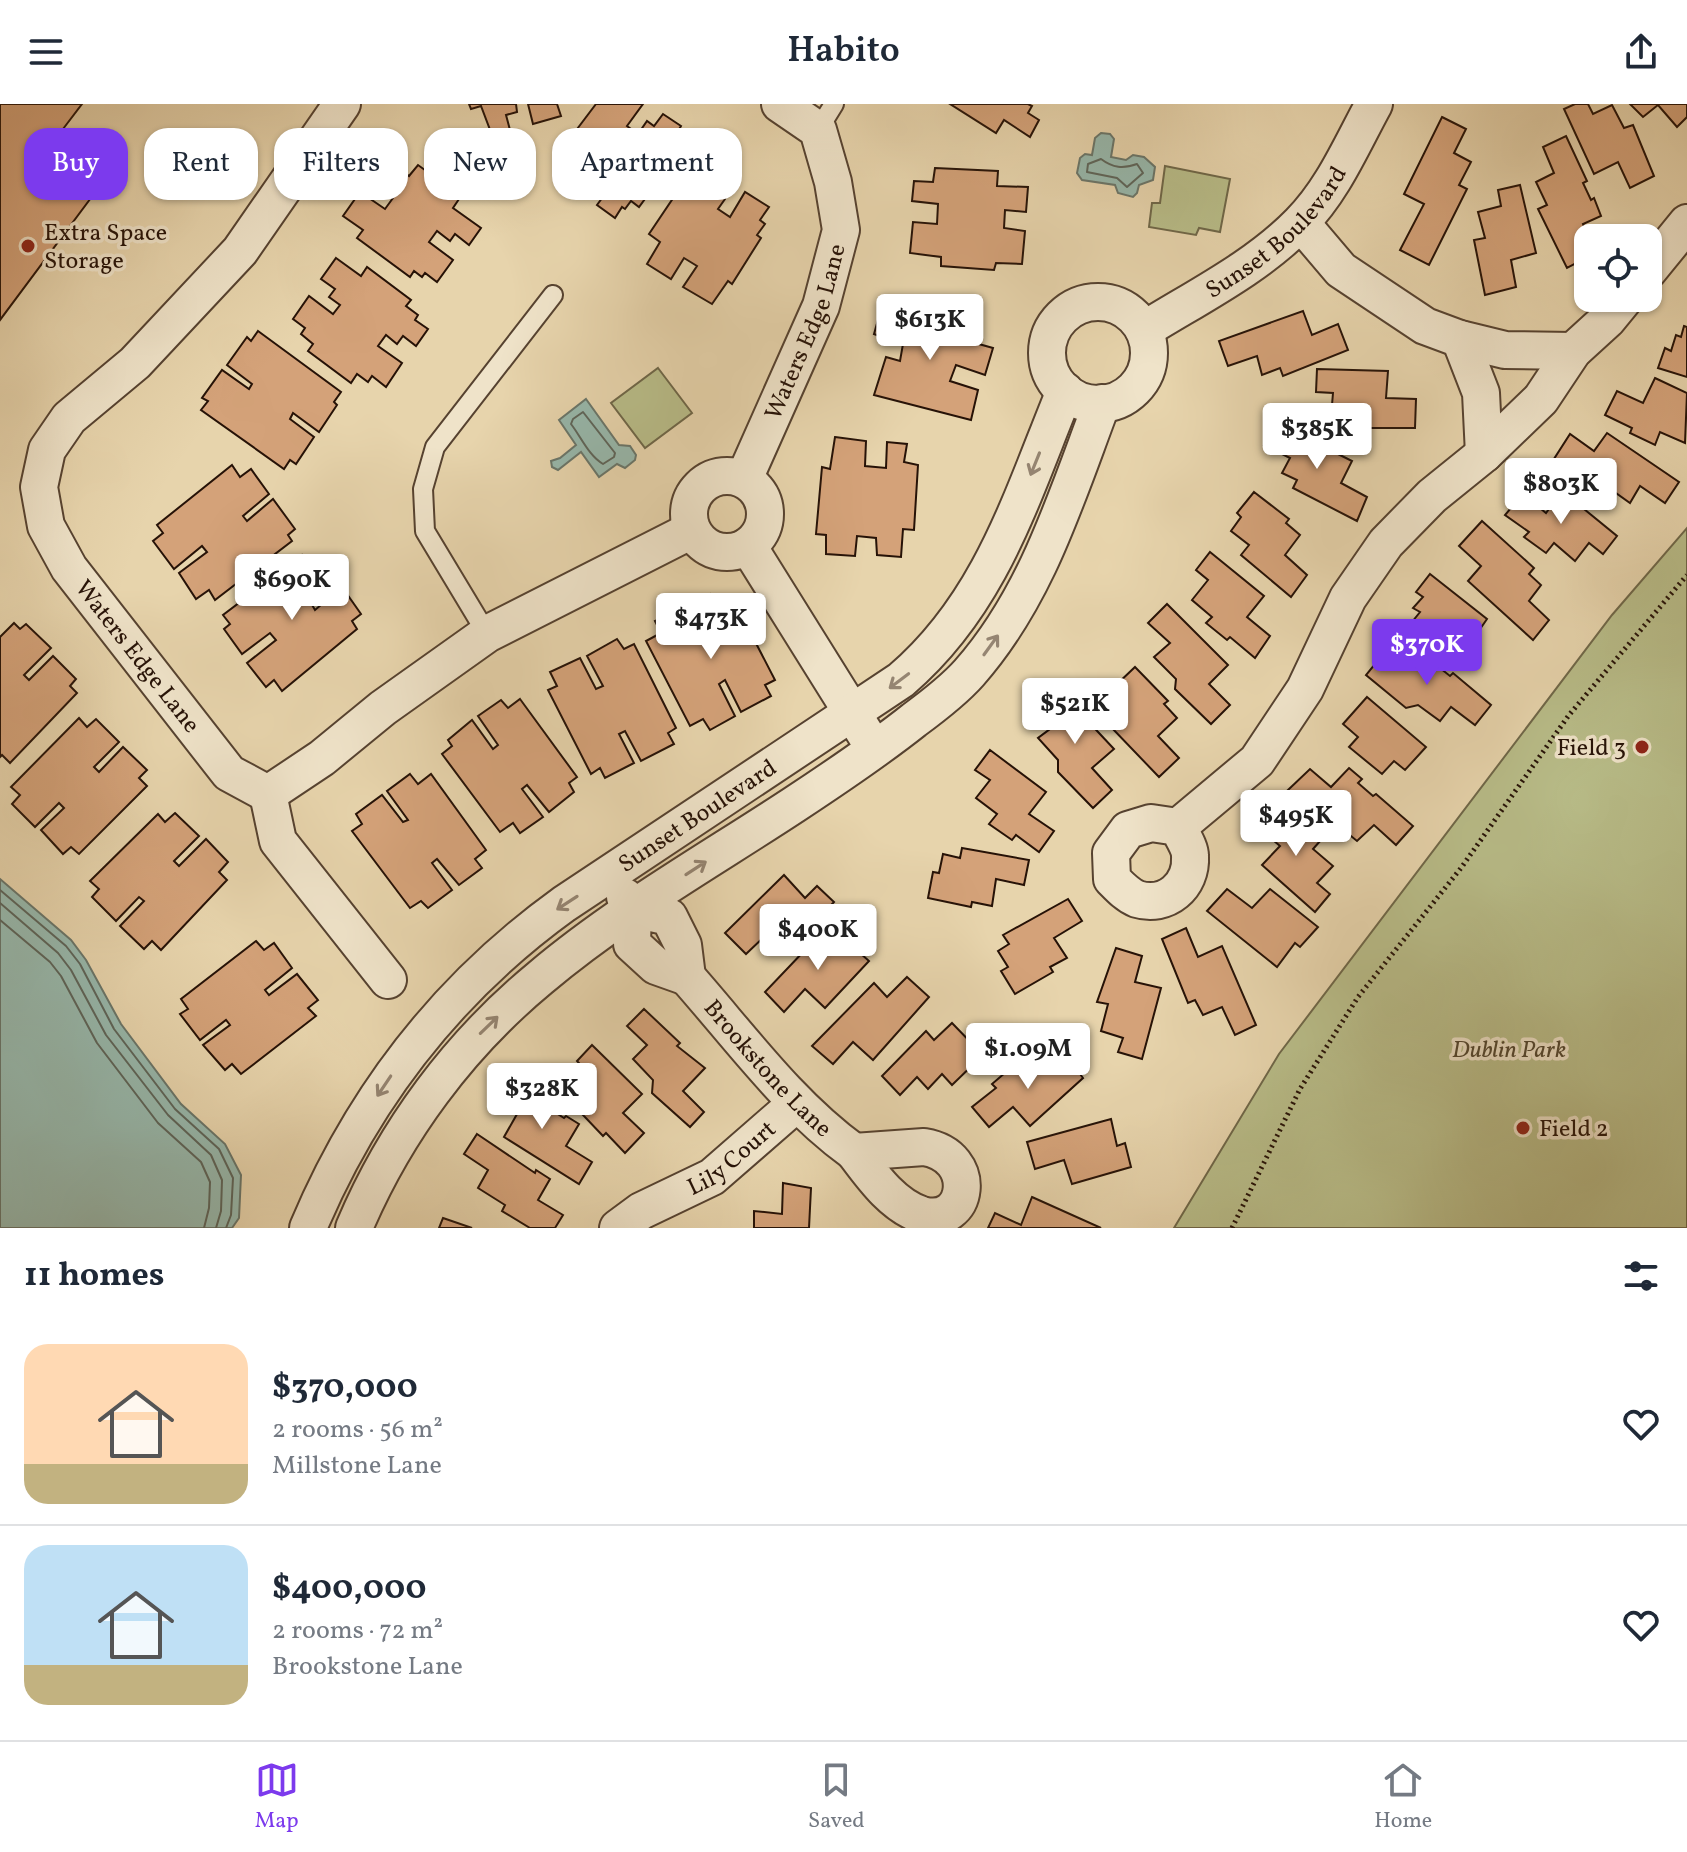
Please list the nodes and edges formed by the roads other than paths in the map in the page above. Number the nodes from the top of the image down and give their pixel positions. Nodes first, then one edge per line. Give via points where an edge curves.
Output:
1 (342, 104) edge
2 (780, 104) edge
3 (1374, 104) edge
4 (826, 117) edge
5 (1301, 223) junction
6 (1687, 223) edge
7 (1662, 254) edge
8 (553, 295) dead end
9 (1614, 312) edge
10 (1144, 330) junction
11 (1460, 339) junction
12 (1573, 351) junction
13 (1065, 391) junction
14 (1102, 403) junction
15 (1484, 454) junction
16 (744, 479) junction
17 (692, 530) junction
18 (748, 546) junction
19 (487, 634) junction
20 (853, 713) junction
21 (876, 752) junction
22 (268, 794) junction
23 (1178, 827) dead end
24 (611, 875) junction
25 (633, 909) junction
26 (388, 980) dead end
27 (797, 1103) junction
28 (854, 1152) dead end
29 (308, 1228) edge
30 (354, 1228) edge
31 (618, 1228) edge

1 - 22 street, Waters Edge Lane via 240,251 135,363 69,418 47,450 39,487 46,526 69,568 229,773
2 - 4 street, Waters Edge Lane
3 - 5 street, Sunset Boulevard via 1329,186
4 - 16 street, Waters Edge Lane via 841,230 821,306
5 - 10 street, Sunset Boulevard via 1253,264
5 - 11 street via 1341,270 1425,326
6 - 7 street
8 - 19 lane via 435,447 423,489 425,531
9 - 12 street
10 - 13 street via 1121,307 1105,302 1067,313 1052,331 1047,348 1051,371
10 - 14 street via 1149,346 1143,378 1118,400
11 - 12 street via 1505,350
11 - 15 street via 1481,393
12 - 15 street via 1541,399
13 - 14 street via 1089,403
13 -> 20 street, Sunset Boulevard via 1007,533 966,609 922,662
21 -> 14 street, Sunset Boulevard via 967,675 1010,618 1044,557
15 - 23 street via 1386,543 1348,598 1305,689 1257,761
16 - 17 street via 717,476 705,482 690,504
16 - 18 street via 754,486 766,519
17 - 18 street via 709,548 721,552
17 - 19 street
18 - 20 street
19 - 22 street
20 - 21 street
20 - 24 street, Sunset Boulevard
25 -> 21 street, Sunset Boulevard
22 - 26 street via 278,841
24 - 25 street, Brookstone Lane
24 -> 29 street, Sunset Boulevard via 520,936 420,1038 341,1155
25 - 27 street, Brookstone Lane via 632,944 656,966 687,977
30 -> 25 street, Sunset Boulevard via 401,1135 447,1071 540,977
27 - 28 street, Brookstone Lane
27 - 31 street, Lily Court via 712,1177

